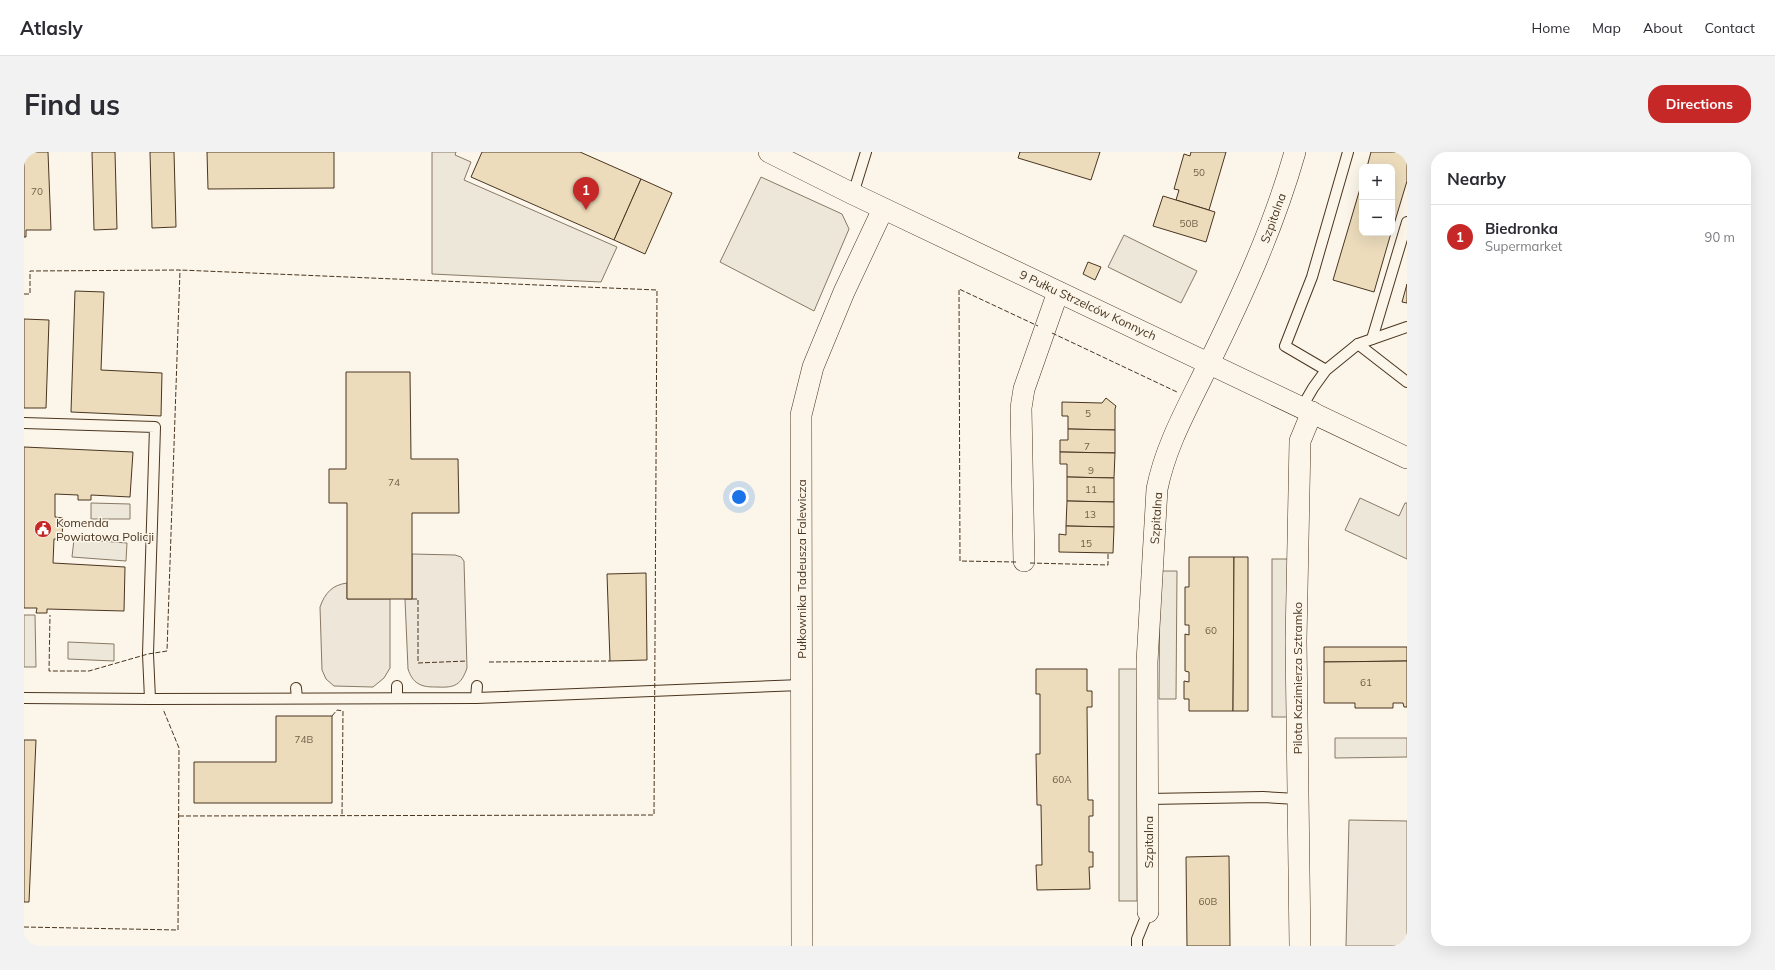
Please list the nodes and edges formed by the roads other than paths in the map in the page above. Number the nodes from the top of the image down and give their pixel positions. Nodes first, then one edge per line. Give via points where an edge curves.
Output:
1 (769, 152) edge
2 (866, 152) edge
3 (1295, 152) edge
4 (1348, 152) edge
5 (853, 194) junction
6 (883, 209) junction
7 (1407, 222) edge
8 (1058, 292) junction
9 (1407, 327) edge
10 (1372, 339) junction
11 (1358, 344) junction
12 (1209, 364) junction
13 (1326, 370) junction
14 (1407, 382) edge
15 (1307, 410) junction
16 (24, 423) edge
17 (1407, 458) edge
18 (1024, 561) dead end
19 (801, 684) junction
20 (397, 686) dead end
21 (477, 686) dead end
22 (397, 697) junction
23 (24, 698) edge
24 (476, 698) junction
25 (150, 700) junction
26 (1148, 799) junction
27 (1297, 799) junction
28 (1148, 912) joint
29 (802, 946) edge
30 (1138, 946) edge
31 (1300, 946) edge

1 - 5 street, 9 Pułku Strzelców Konnych
2 - 5 lane
3 - 12 street, Szpitalna via 1256,265
4 - 13 lane via 1312,277 1285,346
5 - 6 street, 9 Pułku Strzelców Konnych
6 - 8 street, 9 Pułku Strzelców Konnych
6 - 19 street, Pułkownika Tadeusza Falewicza via 844,292 813,367 801,416
7 - 10 lane
8 - 12 street, 9 Pułku Strzelców Konnych
8 - 18 street via 1029,373 1021,408
9 - 10 lane
10 - 11 lane
11 - 13 lane
11 - 14 lane
12 - 15 street, 9 Pułku Strzelców Konnych
12 - 26 street, Szpitalna via 1172,439 1157,490 1147,662
13 - 15 lane via 1313,388
15 - 17 street, 9 Pułku Strzelców Konnych
15 - 27 street, Pilota Kazimierza Sztramko via 1300,441 1296,641
16 - 25 lane via 155,427 148,654
19 - 24 lane
19 - 29 street, Pułkownika Tadeusza Falewicza
20 - 22 lane
21 - 24 lane
22 - 24 lane
22 - 25 lane via 296,693
23 - 25 lane
26 - 27 lane
26 - 28 street, Szpitalna
27 - 31 street, Pilota Kazimierza Sztramko
28 - 30 lane

